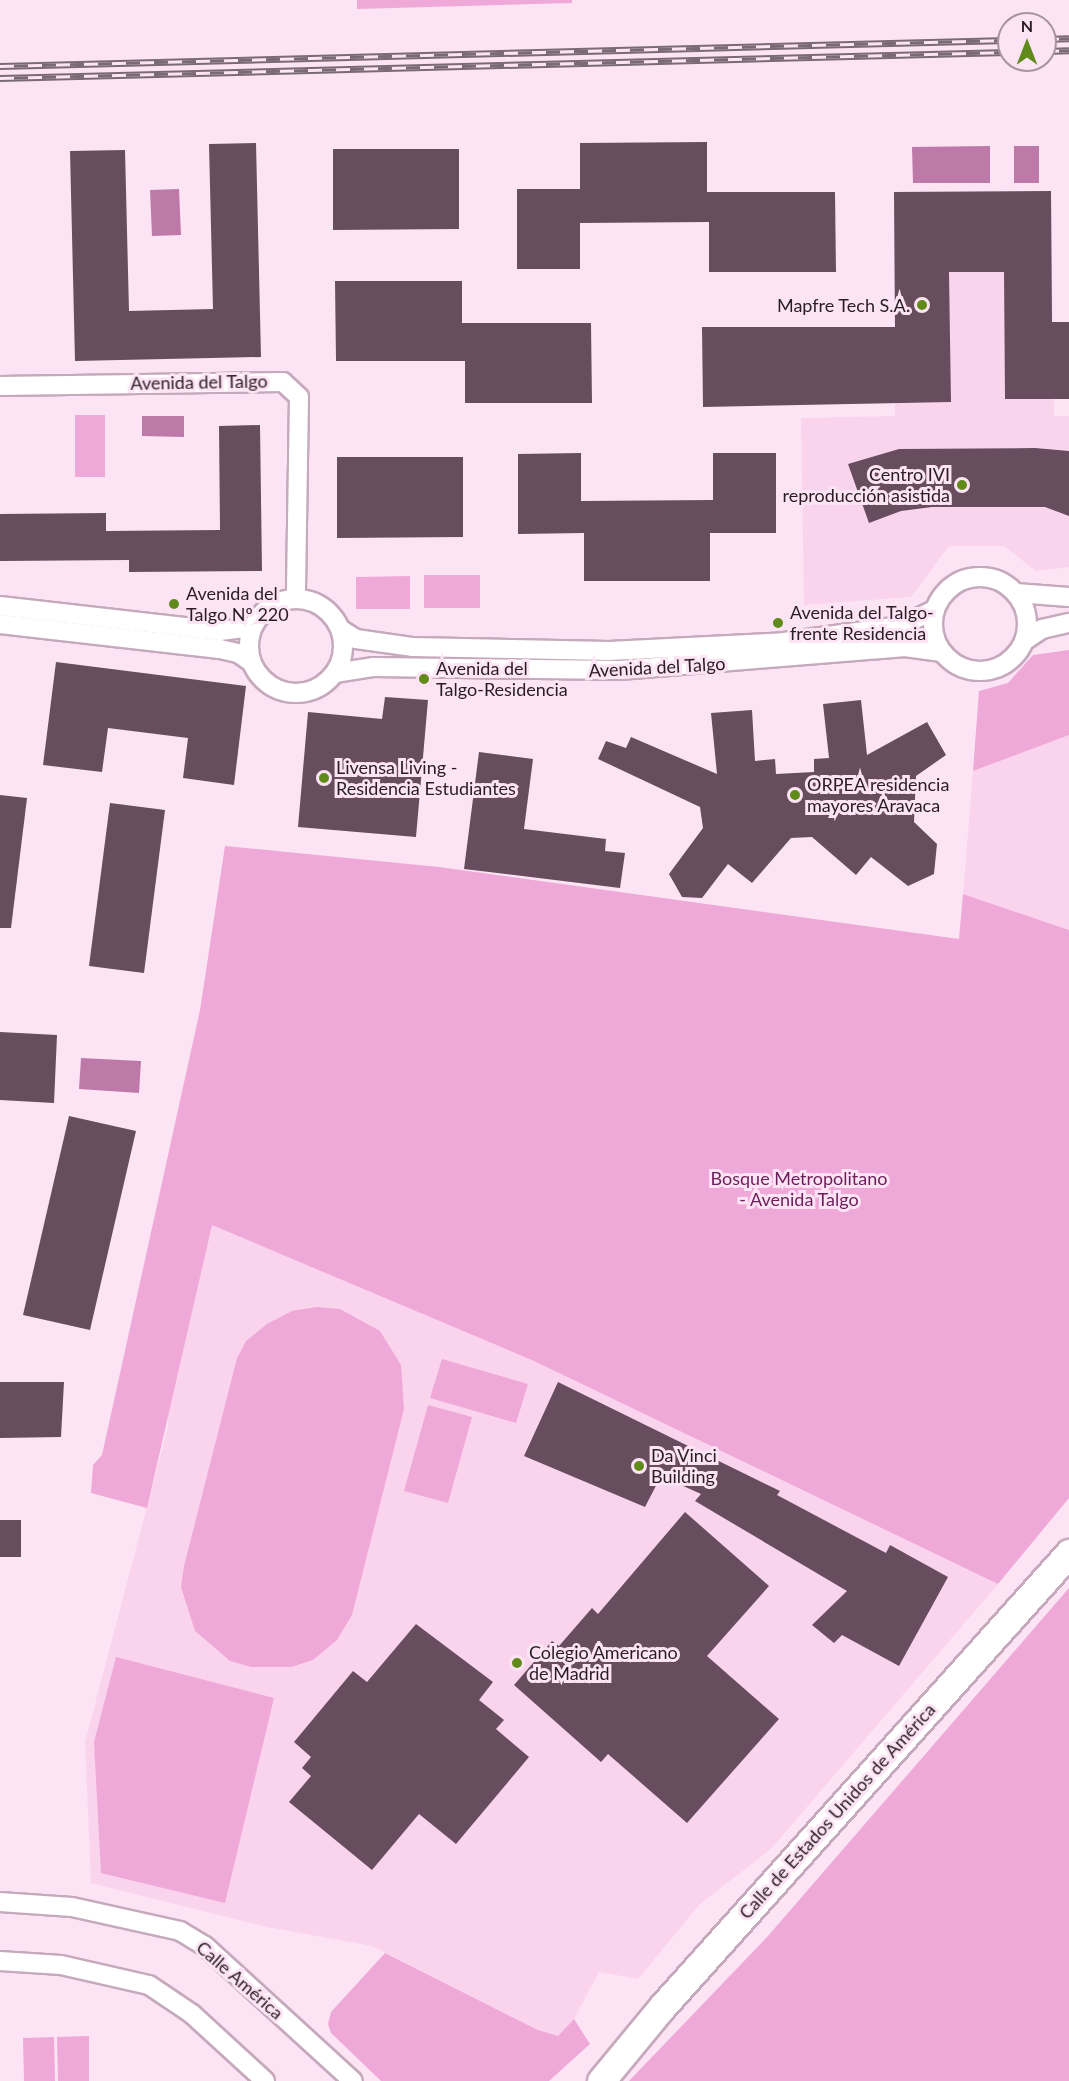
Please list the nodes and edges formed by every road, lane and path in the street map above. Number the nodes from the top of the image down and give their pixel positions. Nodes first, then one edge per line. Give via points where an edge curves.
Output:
1 (0, 386) edge
2 (1016, 593) junction
3 (1069, 597) edge
4 (296, 599) junction
5 (0, 606) edge
6 (934, 610) junction
7 (1069, 623) edge
8 (0, 624) edge
9 (252, 627) junction
10 (340, 629) junction
11 (1024, 641) junction
12 (942, 652) junction
13 (251, 662) junction
14 (334, 674) junction
15 (1069, 1553) edge
16 (0, 1902) edge
17 (0, 1961) edge
18 (645, 2025) junction
19 (265, 2081) edge
20 (353, 2081) edge
21 (587, 2081) edge
22 (601, 2081) edge

1 - 4 street, Avenida del Talgo via 283,382 298,397
2 - 3 street via 1054,600
2 - 6 street via 992,578 970,578 950,586
2 - 11 street via 1027,616
4 - 9 street via 270,606
4 - 10 street via 323,607
5 - 9 street via 220,631
6 - 10 street, Avenida del Talgo via 901,626 784,642 609,651 413,647 356,639
6 - 12 street via 932,625
7 - 11 street via 1042,629
8 - 13 street via 220,649 238,653
9 - 13 street
10 - 14 street via 341,659
11 - 12 street via 1006,663 992,669 963,668
12 - 14 street, Avenida del Talgo via 904,647 620,670 374,667
13 - 14 street via 266,683 290,693 315,689
15 - 18 main road, Calle de Estados Unidos de América
16 - 20 street, Calle América via 72,1907 180,1931 205,1946
17 - 19 street via 62,1965 149,1985 192,2014
18 - 21 main road, Calle de Estados Unidos de América
18 - 22 main road, Calle de Estados Unidos de América

